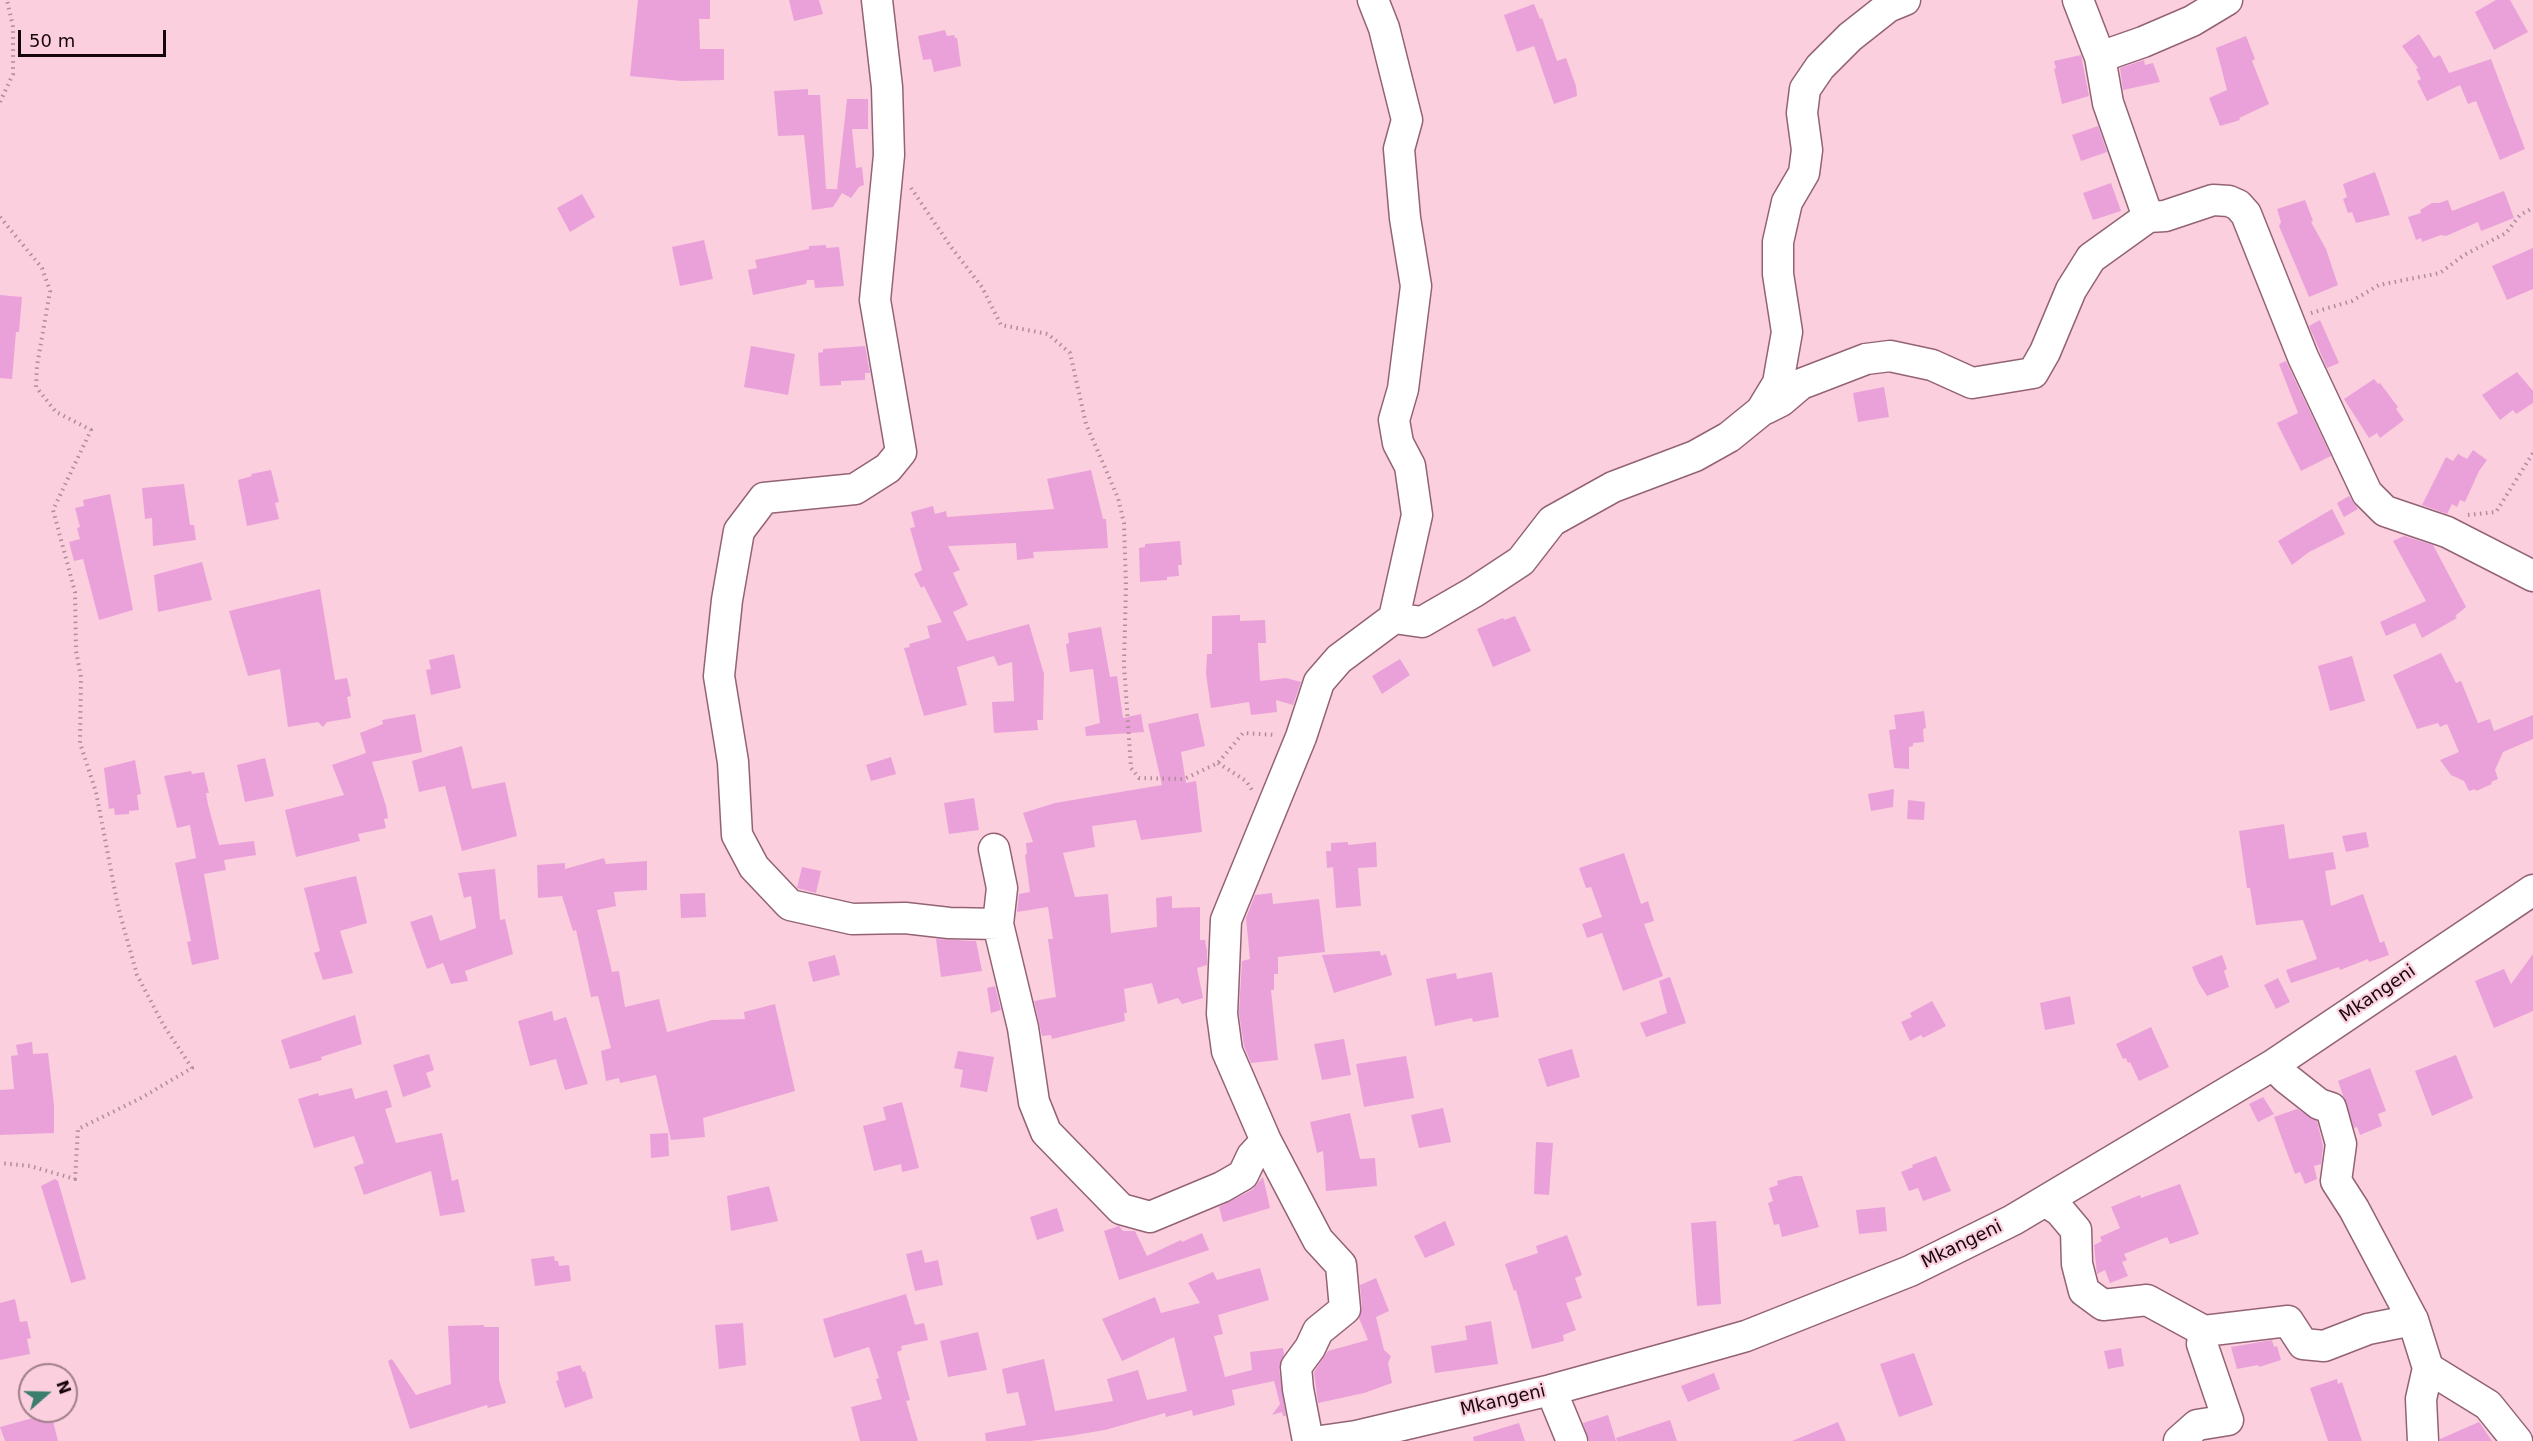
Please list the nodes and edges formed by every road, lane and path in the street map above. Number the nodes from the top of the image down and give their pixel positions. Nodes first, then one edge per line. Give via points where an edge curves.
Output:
1 (7, 0) edge
2 (877, 0) edge
3 (1373, 0) edge
4 (1905, 0) edge
5 (2078, 0) edge
6 (2227, 0) edge
7 (2100, 57) junction
8 (0, 102) edge
9 (890, 155) junction
10 (2533, 208) edge
11 (0, 217) edge
12 (2148, 217) junction
13 (2287, 319) junction
14 (1761, 411) junction
15 (2533, 453) edge
16 (2447, 532) junction
17 (2533, 576) edge
18 (1394, 618) junction
19 (1301, 737) junction
20 (1218, 763) junction
21 (1269, 818) junction
22 (994, 849) dead end
23 (2533, 890) edge
24 (998, 924) junction
25 (2273, 1065) junction
26 (1266, 1142) junction
27 (0, 1163) edge
28 (2045, 1201) junction
29 (2413, 1320) junction
30 (2204, 1331) junction
31 (2428, 1368) junction
32 (1551, 1390) junction
33 (1356, 1439) edge
34 (1308, 1441) edge
35 (1321, 1441) edge
36 (1572, 1441) edge
37 (2179, 1441) edge
38 (2423, 1441) edge
39 (2517, 1441) edge

1 - 8 path via 13,27 13,74
2 - 9 street
3 - 18 street via 1407,120 1399,148 1416,286 1403,388 1394,420 1398,443 1410,466 1417,516
4 - 14 street via 1888,7 1850,37 1820,67 1805,89 1804,173 1787,202 1778,242 1778,274 1787,332 1778,383
5 - 7 street
6 - 7 street via 2192,21
7 - 12 street via 2108,103
9 - 20 path via 982,287 1001,324 1048,334 1070,353 1086,424 1118,498 1124,523 1124,665 1131,768 1139,778 1184,779
9 - 24 street via 875,300 901,452 888,468 855,489 764,498 739,531 719,676 733,762 737,835 754,867 790,905 852,919
10 - 13 path via 2520,215 2506,233 2463,255 2440,273 2379,285 2352,301
11 - 27 path via 42,268 50,291 36,387 56,412 91,430 53,510 75,592 76,651 81,677 80,743 96,792 118,907 138,975 164,1026 192,1068 78,1129 75,1179 30,1166
12 - 13 street via 2165,216 2213,200 2238,205 2246,214
12 - 14 street via 2091,258 2071,290 2033,373 1972,383 1932,364 1890,356 1866,359 1801,384
13 - 16 street via 2367,493 2385,511
14 - 18 street via 1729,437 1695,456 1613,487 1552,522 1521,561 1431,617 1422,622
15 - 16 path via 2496,512 2463,516
16 - 17 street
18 - 19 street via 1339,659 1319,682
19 - 20 path via 1243,733
19 - 21 street
20 - 21 path via 1246,781
21 - 26 street via 1226,920 1222,1014 1227,1051
22 - 24 street via 1002,888
23 - 25 street, Mkangeni
24 - 26 street via 1023,1028 1035,1102 1046,1132 1121,1209 1150,1217 1222,1187 1243,1174 1252,1156
25 - 28 street, Mkangeni
25 - 29 street via 2319,1104 2331,1108 2341,1143 2336,1181
26 - 34 street via 1318,1240 1341,1265 1345,1309 1318,1331 1296,1367
28 - 30 street via 2076,1230 2077,1264 2084,1291 2103,1305 2147,1300
28 - 32 street, Mkangeni via 1911,1271 1801,1315 1746,1336
29 - 30 street via 2368,1329 2324,1346 2303,1344 2288,1321
29 - 31 street
30 - 37 street via 2202,1344 2228,1420 2197,1425
31 - 38 street via 2421,1399
31 - 39 street via 2488,1405
32 - 33 street, Mkangeni
32 - 36 street
33 - 35 street, Mkangeni

